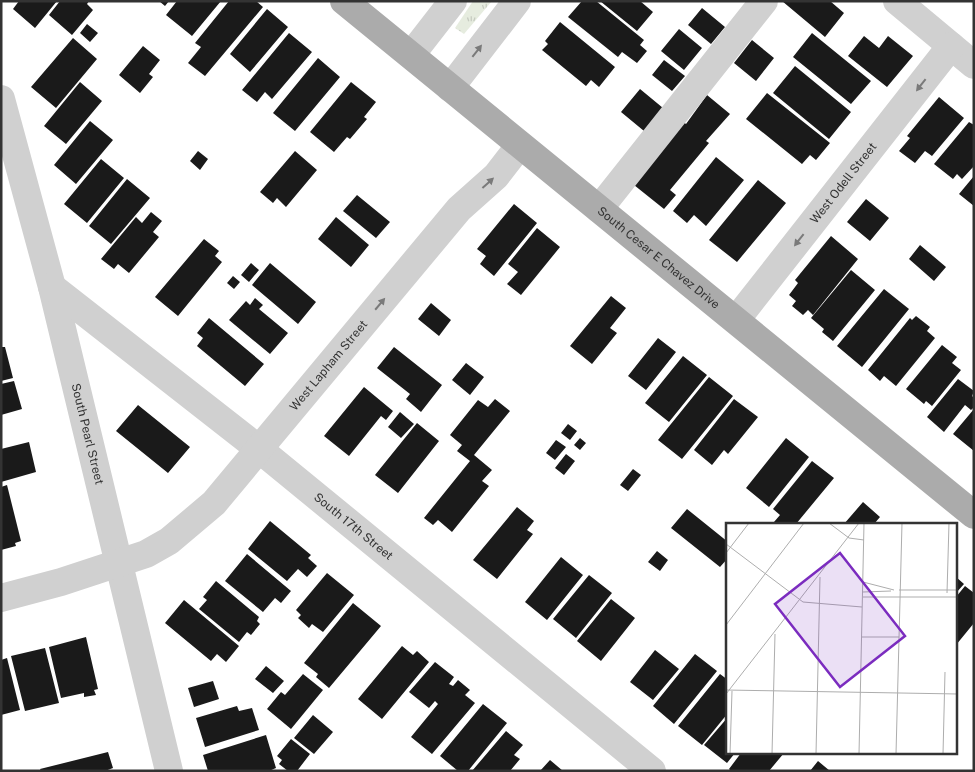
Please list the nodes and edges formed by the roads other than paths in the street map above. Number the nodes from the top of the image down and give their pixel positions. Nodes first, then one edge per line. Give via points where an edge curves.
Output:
1 (344, 1) edge
2 (453, 1) edge
3 (516, 1) edge
4 (764, 1) edge
5 (897, 1) edge
6 (951, 46) junction
7 (411, 55) junction
8 (974, 65) edge
9 (450, 88) junction
10 (1, 99) edge
11 (520, 145) junction
12 (599, 209) junction
13 (52, 287) junction
14 (736, 320) junction
15 (259, 448) junction
16 (974, 515) edge
17 (121, 564) junction
18 (1, 598) edge
19 (169, 771) edge
20 (652, 771) edge

1 - 7 main road, South Cesar E Chavez Drive
2 - 7 street
9 -> 3 street
4 - 12 street
5 - 6 street
6 - 8 street
6 -> 14 street, West Odell Street
7 - 9 main road, South Cesar E Chavez Drive
9 - 11 main road, South Cesar E Chavez Drive
10 - 13 street, South Pearl Street
11 - 12 main road, South Cesar E Chavez Drive
15 -> 11 street, West Lapham Street via 459,209 496,176
12 - 14 main road, South Cesar E Chavez Drive
13 - 15 street, South 17th Street
13 - 17 street, South Pearl Street
14 - 16 main road, South Cesar E Chavez Drive
15 - 17 street, West Lapham Street via 214,503 175,536 146,554
15 - 20 street, South 17th Street
17 - 18 street, West Lapham Street
17 - 19 street, South Pearl Street

